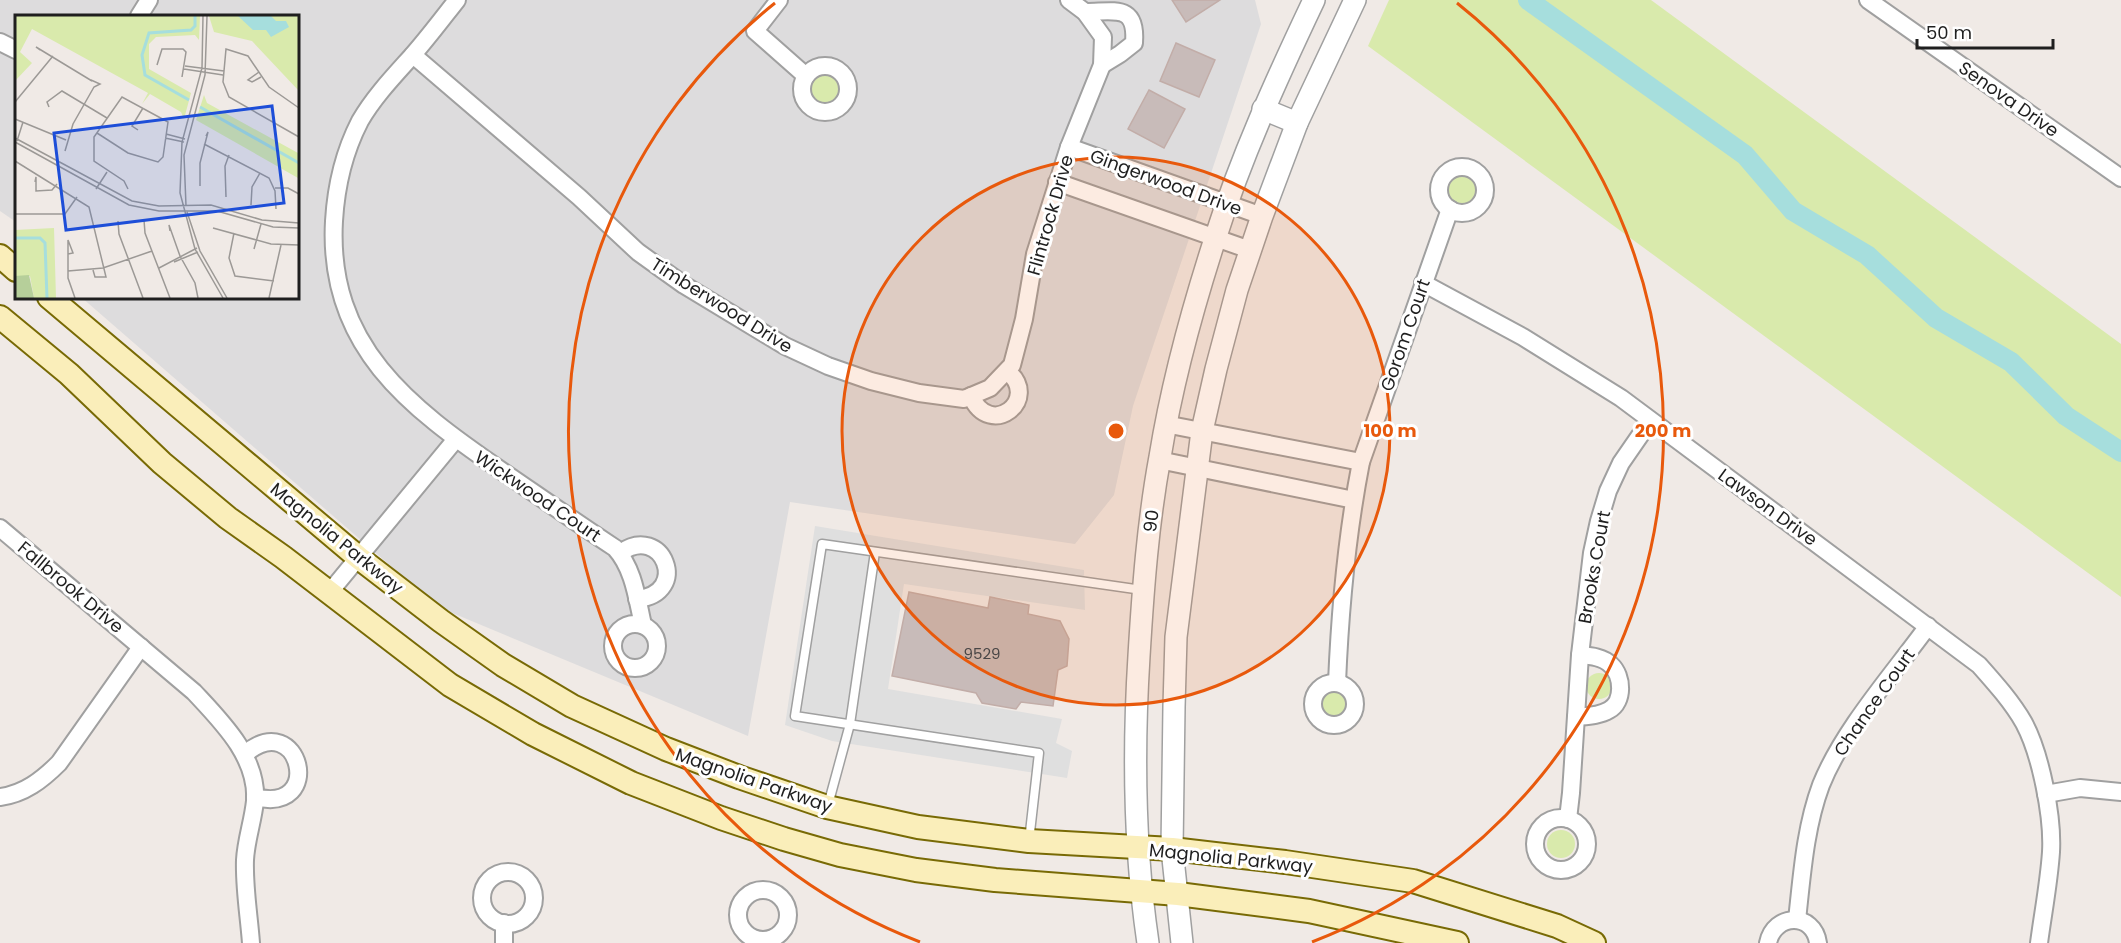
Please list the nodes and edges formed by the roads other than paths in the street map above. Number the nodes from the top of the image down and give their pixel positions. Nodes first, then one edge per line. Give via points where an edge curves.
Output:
1 (148, 0) edge
2 (457, 0) edge
3 (779, 0) edge
4 (1069, 0) edge
5 (1314, 0) edge
6 (1355, 0) edge
7 (1868, 0) edge
8 (1085, 12) junction
9 (140, 15) edge
10 (0, 42) edge
11 (15, 50) edge
12 (413, 55) junction
13 (1102, 65) junction
14 (806, 76) dead end
15 (1263, 109) junction
16 (1297, 123) junction
17 (1069, 147) junction
18 (2121, 178) edge
19 (1057, 182) junction
20 (1227, 204) junction
21 (1450, 209) dead end
22 (1262, 216) junction
23 (1215, 238) junction
24 (1250, 250) junction
25 (0, 256) edge
26 (15, 269) edge
27 (1423, 283) junction
28 (50, 298) edge
29 (0, 317) edge
30 (1007, 371) junction
31 (990, 388) joint
32 (971, 396) junction
33 (1650, 421) junction
34 (1166, 424) junction
35 (1202, 431) junction
36 (456, 439) junction
37 (1159, 460) junction
38 (1361, 462) junction
39 (1196, 468) junction
40 (1354, 500) junction
41 (0, 528) edge
42 (875, 552) junction
43 (620, 554) junction
44 (359, 558) junction
45 (1143, 590) junction
46 (329, 593) junction
47 (637, 599) junction
48 (643, 625) dead end
49 (1928, 626) junction
50 (141, 646) junction
51 (1580, 655) junction
52 (1337, 683) dead end
53 (1576, 717) junction
54 (850, 724) junction
55 (245, 754) junction
56 (2121, 792) edge
57 (2046, 794) junction
58 (0, 797) edge
59 (255, 797) junction
60 (827, 807) junction
61 (1568, 819) dead end
62 (1029, 841) junction
63 (1138, 848) junction
64 (1172, 849) junction
65 (1140, 892) junction
66 (1178, 894) junction
67 (1797, 920) junction
68 (504, 923) dead end
69 (251, 943) edge
70 (504, 943) edge
71 (1148, 943) edge
72 (1182, 943) edge
73 (1456, 943) edge
74 (1594, 943) edge
75 (1768, 943) edge
76 (1818, 943) edge
77 (2039, 943) edge

1 - 9 street
2 - 12 street, Wickwood Court
3 - 14 street via 755,31
4 - 8 street
5 - 15 street, 90
6 - 16 street
7 - 18 street, Senova Drive
8 - 13 street, Flintrock Drive via 1104,37
8 - 13 street via 1117,10 1130,17 1135,28 1134,43
10 - 11 street
12 - 32 street, Timberwood Drive via 638,252 684,285 828,366 919,393 964,399
12 - 36 street, Wickwood Court via 378,93 348,148 339,179 332,250 348,316 363,345 402,393
13 - 17 street, Flintrock Drive
15 - 16 street
15 - 20 street, 90
16 - 22 street
17 - 19 street, Flintrock Drive
17 - 20 street, Gingerwood Drive
19 - 23 street, Gingerwood Drive
19 - 30 street, Flintrock Drive via 1035,254 1012,365
20 - 22 street, Gingerwood Drive
20 - 23 street, 90
21 - 27 street, Gorom Court
22 - 24 street
23 - 24 street, Gingerwood Drive
23 - 34 street, 90 via 1192,313
24 - 35 street
25 - 26 main road
27 - 33 street, Lawson Drive via 1523,337 1621,398
27 - 38 street, Gorom Court
28 - 44 main road, Magnolia Parkway
29 - 46 main road via 69,374 162,463
30 - 31 street, Flintrock Drive
30 - 32 street via 1019,386 1016,404 1009,411 1001,415 982,412
31 - 32 street, Timberwood Drive
33 - 49 street, Lawson Drive
33 - 51 street, Brooks Court via 1608,491 1592,553
34 - 35 street
34 - 37 street, 90
35 - 38 street
35 - 39 street
36 - 43 street, Wickwood Court
36 - 44 street
37 - 39 street
37 - 45 street, 90
38 - 40 street, Gorom Court
39 - 40 street
39 - 64 street via 1176,637
40 - 52 street, Gorom Court
41 - 50 street, Fallbrook Drive
42 - 45 lane
42 - 54 lane
42 - 54 lane via 822,544 795,716
43 - 47 street, Wickwood Court via 632,576
43 - 47 street, Wickwood Court via 640,544 660,553 666,562 665,584 658,593
44 - 46 street
44 - 60 main road, Magnolia Parkway via 503,665 572,706 666,749
45 - 63 street, 90 via 1135,730
46 - 65 main road via 450,685 533,734 631,783 721,818 840,855 916,870
47 - 48 street, Wickwood Court
49 - 57 street, Lawson Drive via 1979,665 2000,689 2024,724
49 - 67 street, Chance Court via 1834,757 1808,831
50 - 55 street, Fallbrook Drive via 194,692
50 - 58 street via 52,770 28,788
51 - 53 street, Brooks Court
51 - 53 street via 1610,664 1618,674 1620,688 1618,701 1610,710
53 - 61 street, Brooks Court
54 - 60 lane
54 - 62 lane via 1039,753
55 - 59 street
55 - 59 street via 256,744 272,741 286,746 296,757 300,772 285,797 270,801
56 - 57 street via 2080,788
57 - 77 street, Lawson Drive via 2051,851
59 - 69 street via 245,860
60 - 62 main road, Magnolia Parkway via 918,827
62 - 63 main road, Magnolia Parkway
63 - 64 main road, Magnolia Parkway
63 - 65 street, 90
64 - 66 street
64 - 74 main road, Magnolia Parkway via 1413,881 1557,926
65 - 66 main road
65 - 71 street, 90
66 - 72 street
66 - 73 main road via 1309,911
67 - 75 street via 1778,925
67 - 76 street via 1813,930
68 - 70 street

